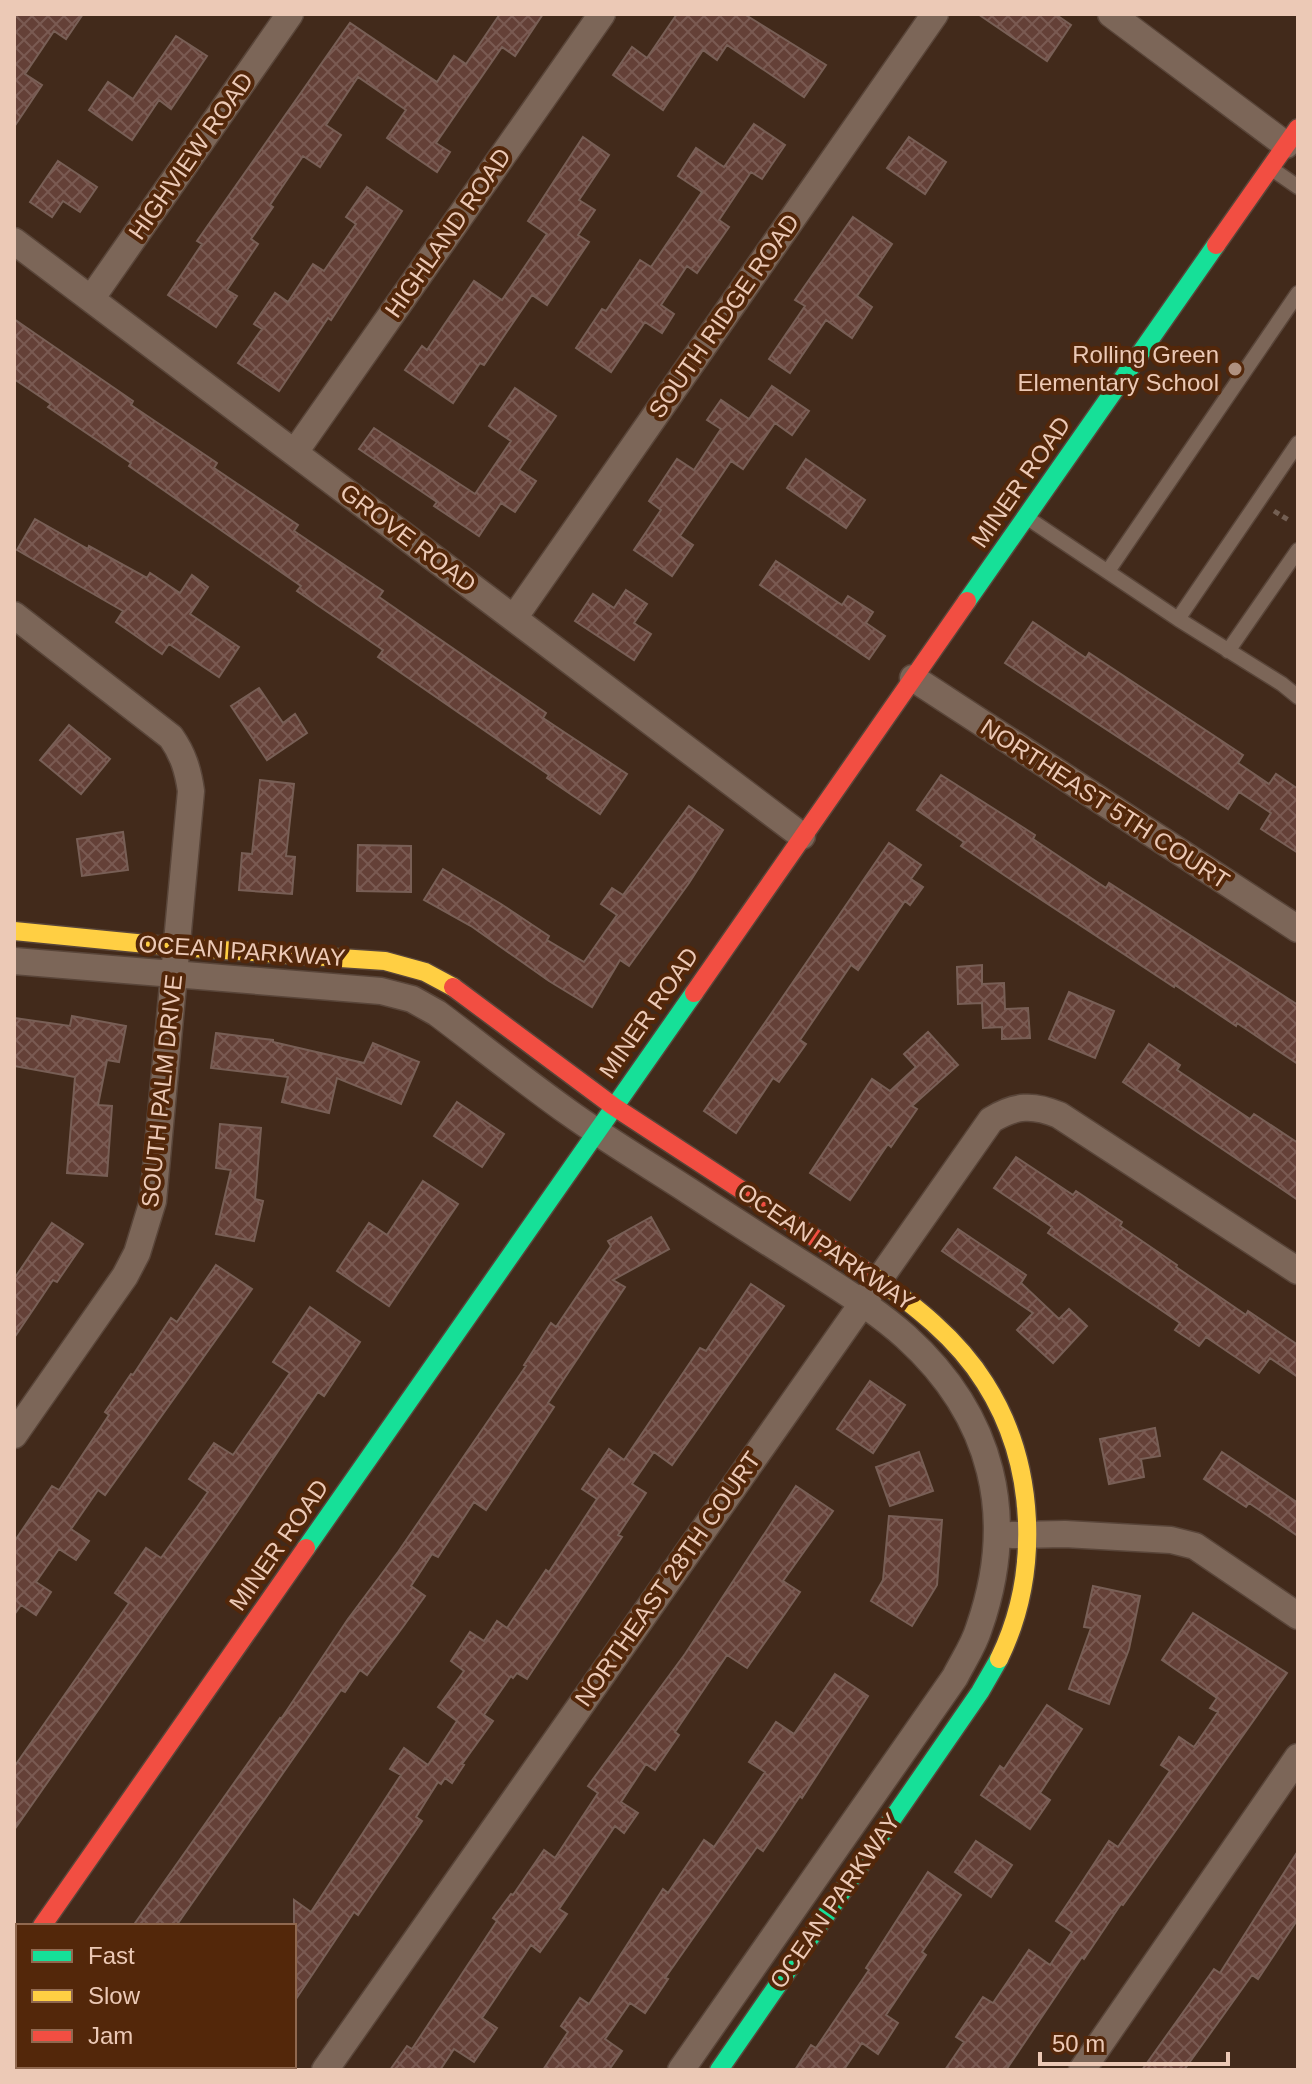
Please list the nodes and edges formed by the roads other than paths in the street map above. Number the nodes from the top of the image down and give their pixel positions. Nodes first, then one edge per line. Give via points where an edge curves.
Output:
1 (290, 14) edge
2 (602, 14) edge
3 (935, 14) edge
4 (1111, 14) edge
5 (1292, 137) edge
6 (1270, 168) junction
7 (1298, 187) edge
8 (14, 241) edge
9 (1298, 293) edge
10 (91, 299) junction
11 (1298, 443) edge
12 (295, 452) junction
13 (1026, 517) junction
14 (1298, 550) edge
15 (1108, 571) junction
16 (14, 615) edge
17 (514, 618) junction
18 (1178, 619) junction
19 (1228, 651) junction
20 (913, 678) junction
21 (1298, 697) edge
22 (802, 836) junction
23 (1298, 929) edge
24 (14, 931) edge
25 (177, 947) junction
26 (14, 961) edge
27 (175, 974) junction
28 (613, 1107) junction
29 (596, 1131) junction
30 (1298, 1271) edge
31 (878, 1278) junction
32 (861, 1302) junction
33 (14, 1435) edge
34 (1028, 1534) junction
35 (999, 1536) junction
36 (1298, 1616) edge
37 (1298, 1757) edge
38 (43, 1924) edge
39 (721, 2012) junction
40 (746, 2030) junction
41 (325, 2070) edge
42 (681, 2070) edge
43 (719, 2070) edge
44 (1082, 2070) edge

1 - 10 street, HIGHVIEW ROAD
2 - 12 street, HIGHLAND ROAD
3 - 17 street, SOUTH RIDGE ROAD
4 - 5 street
5 - 6 street, MINER ROAD
6 - 7 lane
6 - 13 street, MINER ROAD
8 - 10 street, GROVE ROAD
9 - 15 lane
10 - 12 street, GROVE ROAD
11 - 18 lane
12 - 17 street, GROVE ROAD
13 - 15 lane
13 - 20 street, MINER ROAD
14 - 19 lane
15 - 18 lane
16 - 25 street, SOUTH PALM DRIVE via 157,723 182,753 191,791
17 - 22 street, GROVE ROAD
18 - 19 lane
19 - 21 lane
20 - 22 street, MINER ROAD
20 - 23 street, NORTHEAST 5TH COURT
22 - 28 street, MINER ROAD
24 - 25 street, OCEAN PARKWAY
25 - 27 street, SOUTH PALM DRIVE
25 - 28 street, OCEAN PARKWAY via 385,961 423,971 454,988
26 - 27 street, OCEAN PARKWAY
27 - 29 street, OCEAN PARKWAY via 381,991 412,999
27 - 33 street, SOUTH PALM DRIVE via 153,1201 145,1233 125,1276
28 - 29 street, MINER ROAD
28 - 31 street, OCEAN PARKWAY
29 - 32 street, OCEAN PARKWAY
29 - 38 street, MINER ROAD
30 - 31 street, NORTHEAST 28TH COURT via 1059,1115 1024,1106 991,1120
31 - 32 street, NORTHEAST 28TH COURT
31 - 34 street, OCEAN PARKWAY via 953,1342 1002,1411 1019,1454
32 - 35 street, OCEAN PARKWAY via 931,1362 975,1425 990,1462
32 - 41 street, NORTHEAST 28TH COURT
34 - 35 street
34 - 36 street via 1171,1540 1195,1546
34 - 40 street, OCEAN PARKWAY via 1018,1606 1006,1644 980,1692
35 - 39 street, OCEAN PARKWAY via 989,1599 955,1677
37 - 44 street
39 - 40 street
39 - 42 street, OCEAN PARKWAY
40 - 43 street, OCEAN PARKWAY

